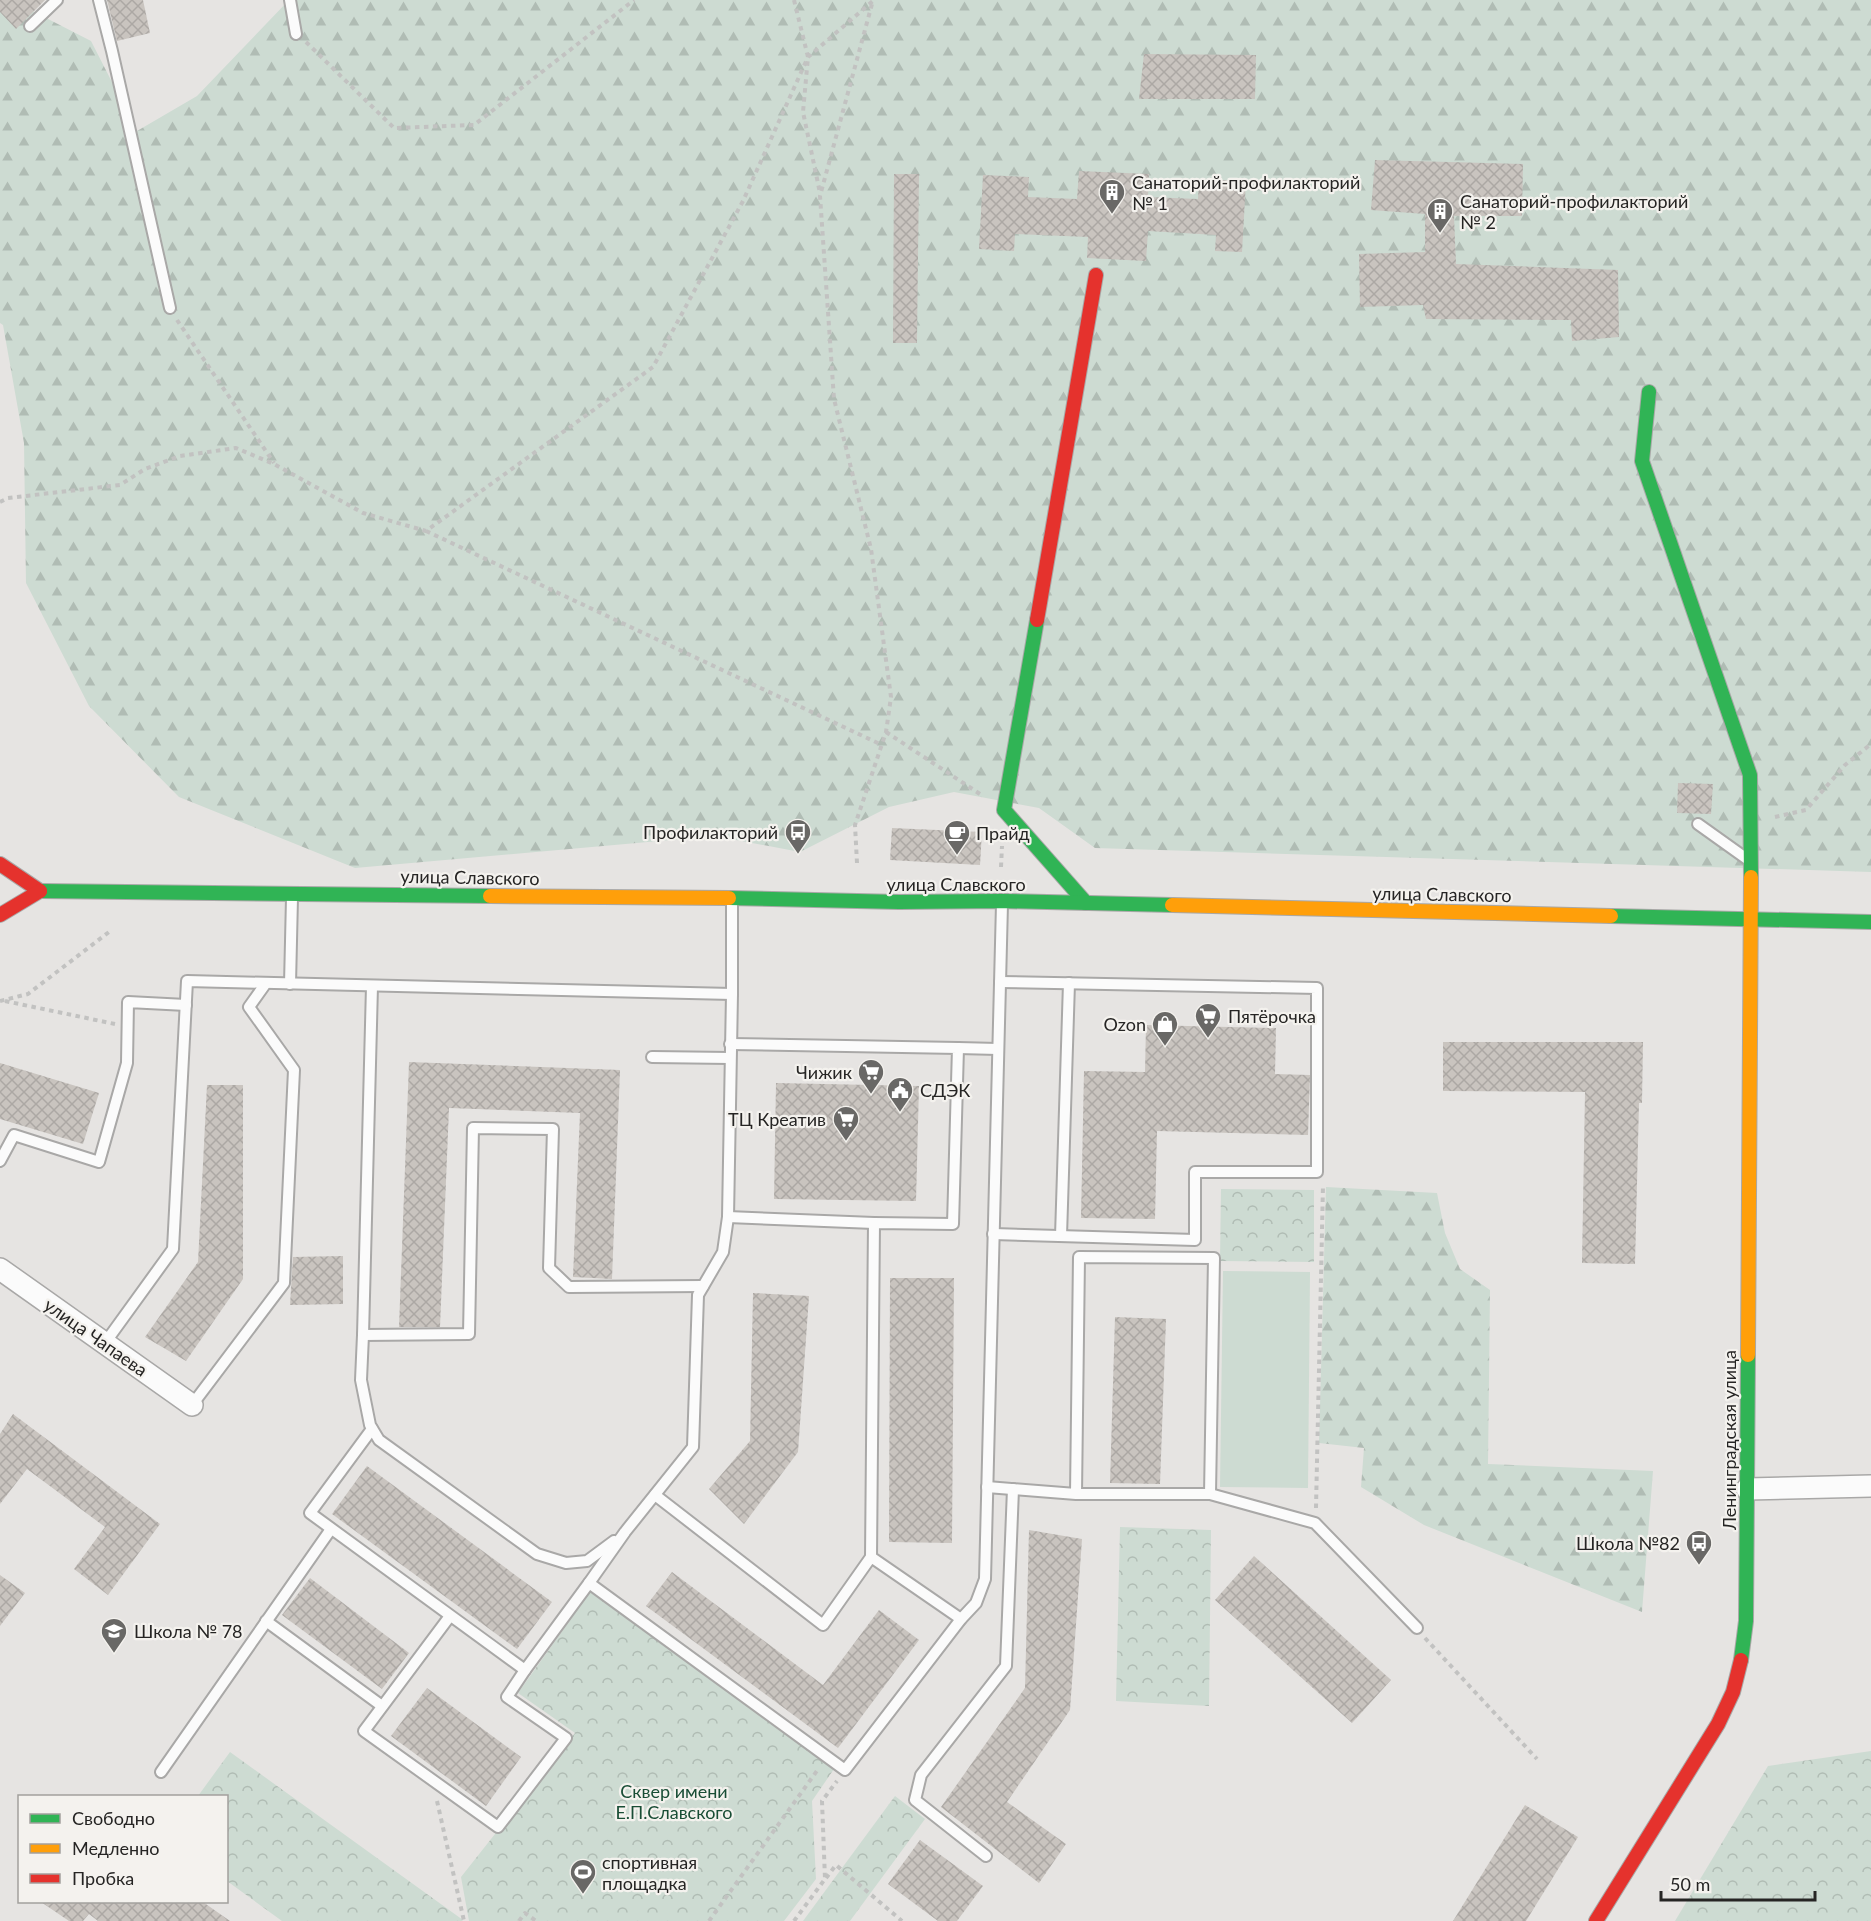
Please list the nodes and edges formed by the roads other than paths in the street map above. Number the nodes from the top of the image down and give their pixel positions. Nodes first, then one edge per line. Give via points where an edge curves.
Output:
1 (57, 0) edge
2 (99, 0) edge
3 (290, 0) edge
4 (30, 26) dead end
5 (296, 34) road end
6 (1096, 275) dead end
7 (170, 308) road end
8 (1649, 392) dead end
9 (1698, 824) dead end
10 (1750, 862) junction
11 (0, 864) edge
12 (40, 891) junction
13 (292, 894) junction
14 (732, 898) junction
15 (1002, 901) junction
16 (1086, 903) junction
17 (0, 915) edge
18 (1751, 919) junction
19 (1871, 922) edge
20 (1000, 982) junction
21 (266, 983) junction
22 (1069, 983) junction
23 (290, 984) junction
24 (372, 986) junction
25 (732, 994) junction
26 (186, 1005) junction
27 (730, 1044) junction
28 (958, 1048) junction
29 (998, 1049) junction
30 (652, 1057) dead end
31 (730, 1058) junction
32 (0, 1161) edge
33 (728, 1217) junction
34 (874, 1223) junction
35 (993, 1234) junction
36 (1061, 1236) junction
37 (0, 1269) edge
38 (703, 1286) junction
39 (363, 1335) junction
40 (105, 1343) junction
41 (192, 1405) joint
42 (372, 1429) junction
43 (1871, 1486) edge
44 (987, 1487) junction
45 (1013, 1489) junction
46 (1747, 1489) junction
47 (1076, 1494) junction
48 (1210, 1494) junction
49 (655, 1495) junction
50 (331, 1528) junction
51 (626, 1532) junction
52 (871, 1557) junction
53 (589, 1583) junction
54 (450, 1616) junction
55 (961, 1619) junction
56 (266, 1621) junction
57 (1417, 1629) road end
58 (525, 1670) junction
59 (382, 1706) junction
60 (161, 1772) dead end
61 (986, 1856) dead end
62 (1596, 1921) edge

1 - 4 lane
2 - 7 lane
3 - 5 lane
6 - 16 street via 1004,810
8 - 10 street, Ленинградская улица via 1642,461 1750,776
9 - 10 lane
10 - 18 street, Ленинградская улица
11 - 12 street
12 - 13 street, улица Славского
12 - 17 street
13 - 14 street, улица Славского
13 - 23 lane
14 - 15 street, улица Славского
14 - 25 lane
15 - 16 street, улица Славского
15 - 20 lane
16 - 18 street, улица Славского
18 - 19 street, улица Славского
18 - 46 street, Ленинградская улица
20 - 22 lane
20 - 29 lane
21 - 23 lane
21 - 26 lane via 187,981
21 - 41 lane via 249,1007 294,1070 284,1283
22 - 36 lane
22 - 36 lane via 1317,988 1317,1172 1195,1172 1196,1240
23 - 24 lane
24 - 25 lane
24 - 39 lane
25 - 27 lane
26 - 32 lane via 128,1002 127,1063 99,1162 14,1135
26 - 40 lane via 173,1249
27 - 28 lane
27 - 31 lane
28 - 29 lane
28 - 34 lane via 953,1224
29 - 35 lane
30 - 31 lane
31 - 33 lane
33 - 34 lane
33 - 38 lane via 723,1252
34 - 52 lane
35 - 36 lane
35 - 44 lane
37 - 40 street, улица Чапаева
38 - 39 lane via 569,1287 549,1268 553,1129 473,1128 469,1334
38 - 49 lane via 698,1295 693,1447
39 - 42 lane via 360,1380
40 - 41 street, улица Чапаева
42 - 50 lane via 310,1513
42 - 51 lane via 379,1440 537,1554 566,1563 587,1561
43 - 46 street
44 - 45 lane
44 - 55 lane via 985,1579 976,1603
45 - 47 lane
45 - 61 lane via 1006,1666 921,1775 915,1800
46 - 62 street, Ленинградская улица via 1746,1620 1733,1692 1718,1724
47 - 48 lane
47 - 48 lane via 1079,1257 1214,1258
48 - 57 lane via 1315,1523
49 - 51 lane
49 - 52 lane via 823,1625
50 - 54 lane
50 - 56 lane
51 - 53 lane
52 - 55 lane
53 - 55 lane via 845,1770
53 - 58 lane
54 - 58 lane
54 - 59 lane
56 - 59 lane
56 - 60 lane
58 - 59 lane via 507,1697 566,1738 498,1827 364,1731

